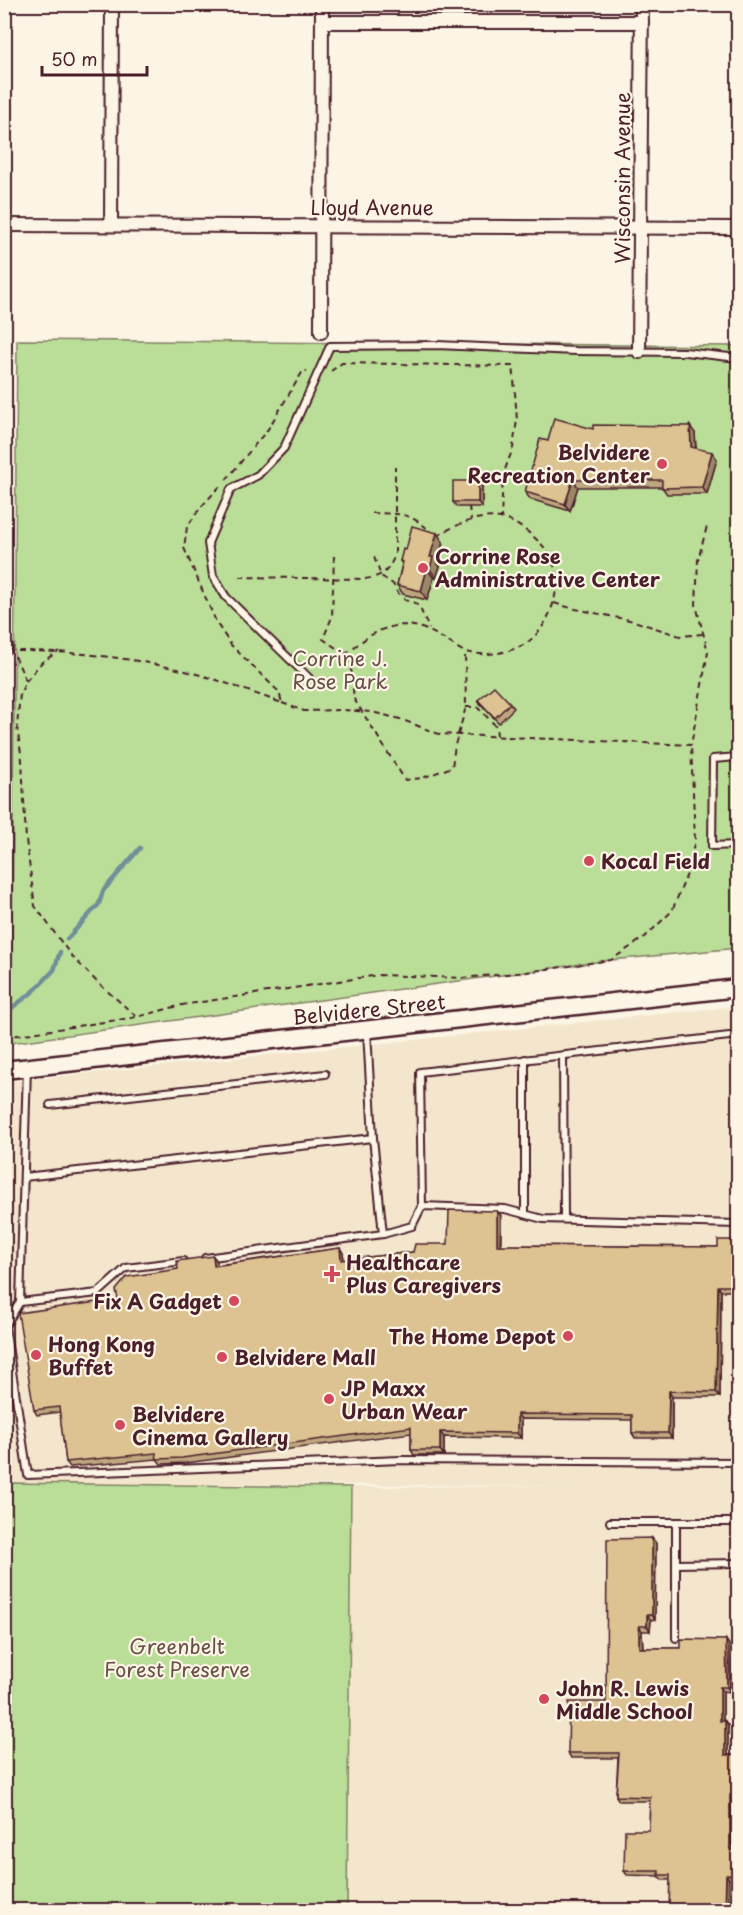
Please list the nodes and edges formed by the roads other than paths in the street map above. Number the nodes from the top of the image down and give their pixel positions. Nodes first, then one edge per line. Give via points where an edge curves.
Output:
1 (112, 4) edge
2 (322, 4) edge
3 (642, 4) edge
4 (322, 22) junction
5 (642, 22) junction
6 (4, 225) edge
7 (111, 225) junction
8 (321, 226) junction
9 (641, 228) junction
10 (738, 228) edge
11 (321, 332) dead end
12 (639, 352) junction
13 (738, 358) edge
14 (309, 678) dead end
15 (738, 757) edge
16 (738, 845) edge
17 (738, 988) edge
18 (367, 1030) junction
19 (738, 1035) edge
20 (563, 1055) junction
21 (525, 1059) junction
22 (27, 1067) junction
23 (4, 1070) edge
24 (325, 1074) dead end
25 (50, 1105) dead end
26 (373, 1138) junction
27 (24, 1177) junction
28 (422, 1206) junction
29 (525, 1214) junction
30 (564, 1219) junction
31 (738, 1224) edge
32 (383, 1234) junction
33 (196, 1259) edge
34 (187, 1260) edge
35 (20, 1302) junction
36 (738, 1462) edge
37 (610, 1522) dead end
38 (676, 1522) junction
39 (738, 1522) edge
40 (738, 1563) edge
41 (676, 1564) junction
42 (676, 1638) dead end

1 - 7 street
2 - 4 street
3 - 5 street, Wisconsin Avenue
4 - 5 street
4 - 8 street
5 - 9 street, Wisconsin Avenue
6 - 7 street, Lloyd Avenue
7 - 8 street, Lloyd Avenue
8 - 9 street, Lloyd Avenue
8 - 11 street
9 - 10 street, Lloyd Avenue
9 - 12 street, Wisconsin Avenue
12 - 13 lane
12 - 14 lane via 437,345 330,346 284,448 258,475 231,489 208,543 213,576 226,597
15 - 16 lane via 712,759 712,846
17 - 18 main road, Belvidere Street
18 - 22 main road, Belvidere Street
18 - 26 lane
19 - 20 lane
20 - 21 lane
20 - 30 lane
21 - 28 lane via 420,1072
21 - 29 lane
22 - 23 main road, Belvidere Street
22 - 27 lane
24 - 25 lane
26 - 27 lane
26 - 32 lane
27 - 35 lane
28 - 29 lane via 505,1209
28 - 32 lane via 412,1227
29 - 30 lane
30 - 31 lane
32 - 33 lane
34 - 35 lane via 126,1268 98,1293
35 - 36 lane via 5,1326 28,1475 400,1460
37 - 38 lane
38 - 39 lane
38 - 41 lane
40 - 41 lane
41 - 42 lane

